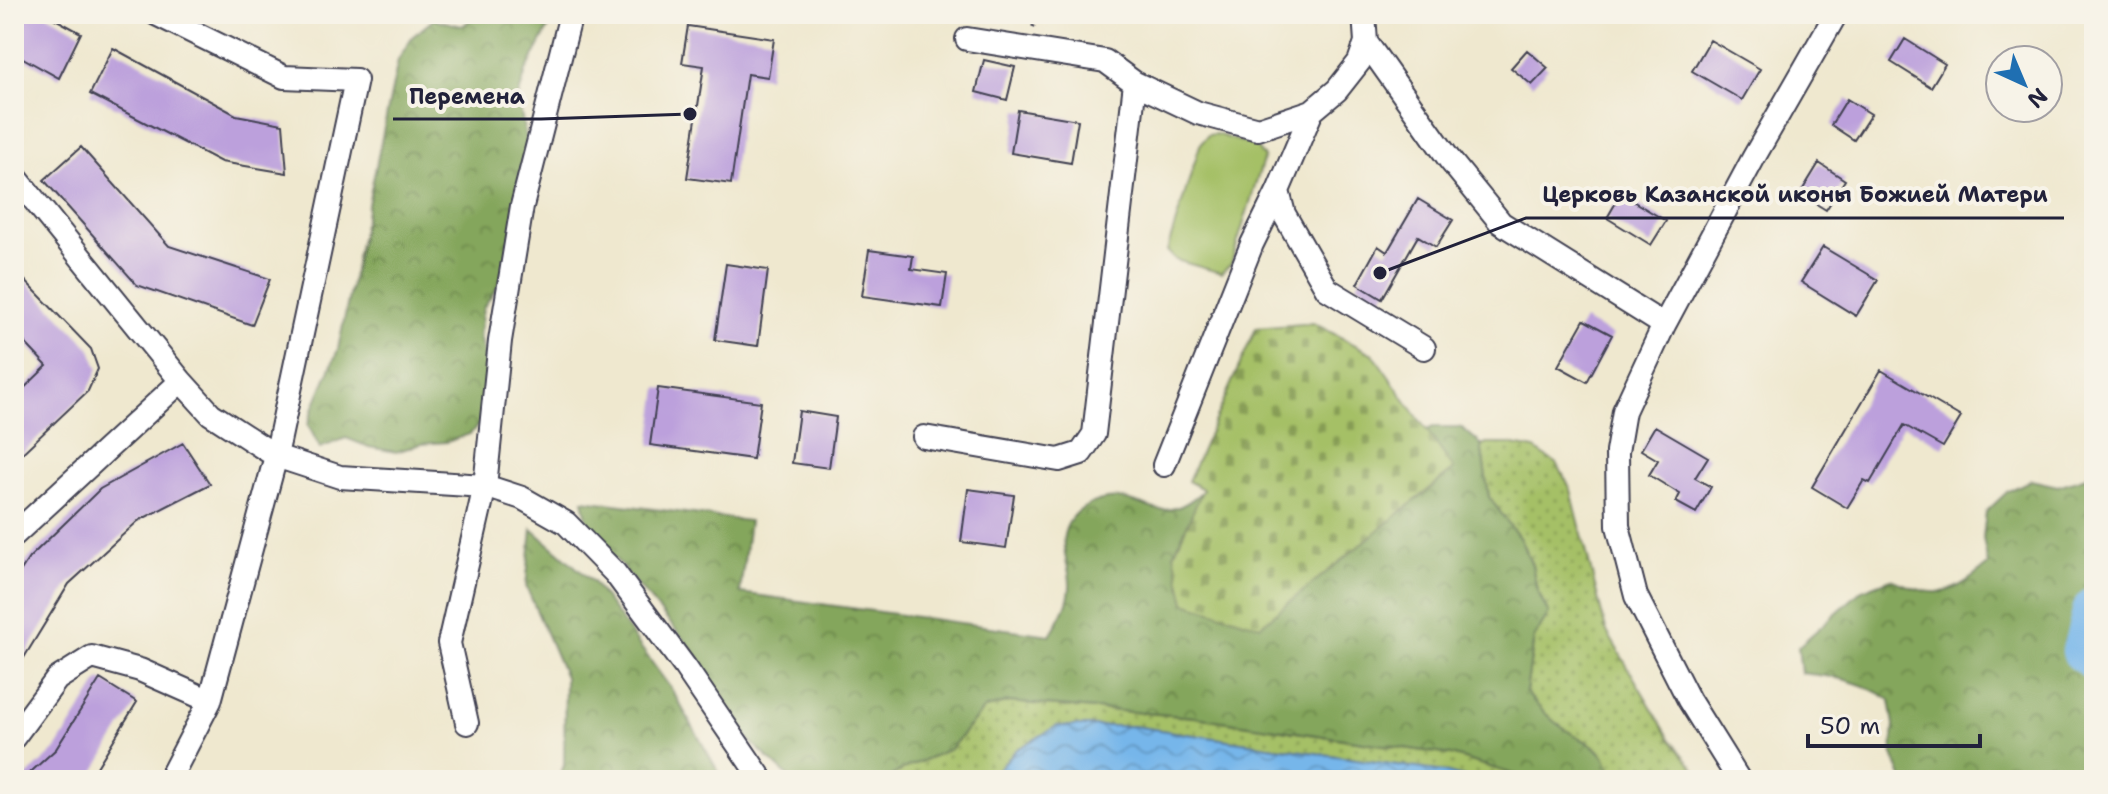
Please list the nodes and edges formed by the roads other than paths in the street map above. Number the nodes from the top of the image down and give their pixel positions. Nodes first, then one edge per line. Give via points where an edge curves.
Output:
1 (156, 14) edge
2 (571, 14) edge
3 (1364, 14) edge
4 (1836, 14) edge
5 (967, 39) dead end
6 (1366, 42) junction
7 (1135, 83) junction
8 (1312, 111) junction
9 (14, 175) edge
10 (1278, 191) junction
11 (1664, 325) junction
12 (1424, 348) dead end
13 (181, 381) junction
14 (924, 437) dead end
15 (276, 456) junction
16 (1164, 465) dead end
17 (485, 486) junction
18 (14, 535) edge
19 (210, 701) junction
20 (18, 723) edge
21 (467, 723) dead end
22 (169, 780) edge
23 (762, 780) edge
24 (1739, 780) edge

1 - 15 street via 284,77 356,80
2 - 17 street via 522,206 500,341
3 - 6 street
4 - 11 street
5 - 7 street via 1105,61
6 - 8 street via 1359,62
6 - 11 street via 1501,223
7 - 8 street via 1198,113 1258,129
7 - 14 street via 1094,434 1081,453 1059,460
8 - 10 street
9 - 13 street
10 - 12 street via 1284,214 1327,289
10 - 16 street
11 - 24 street via 1624,411 1617,452 1618,526 1636,596 1689,700
13 - 15 street via 211,414
13 - 18 street
15 - 17 street via 340,477
15 - 19 street
17 - 21 street via 449,643
17 - 23 street via 522,498 566,523 615,573
19 - 20 street via 140,670 92,657 57,679
19 - 22 street

